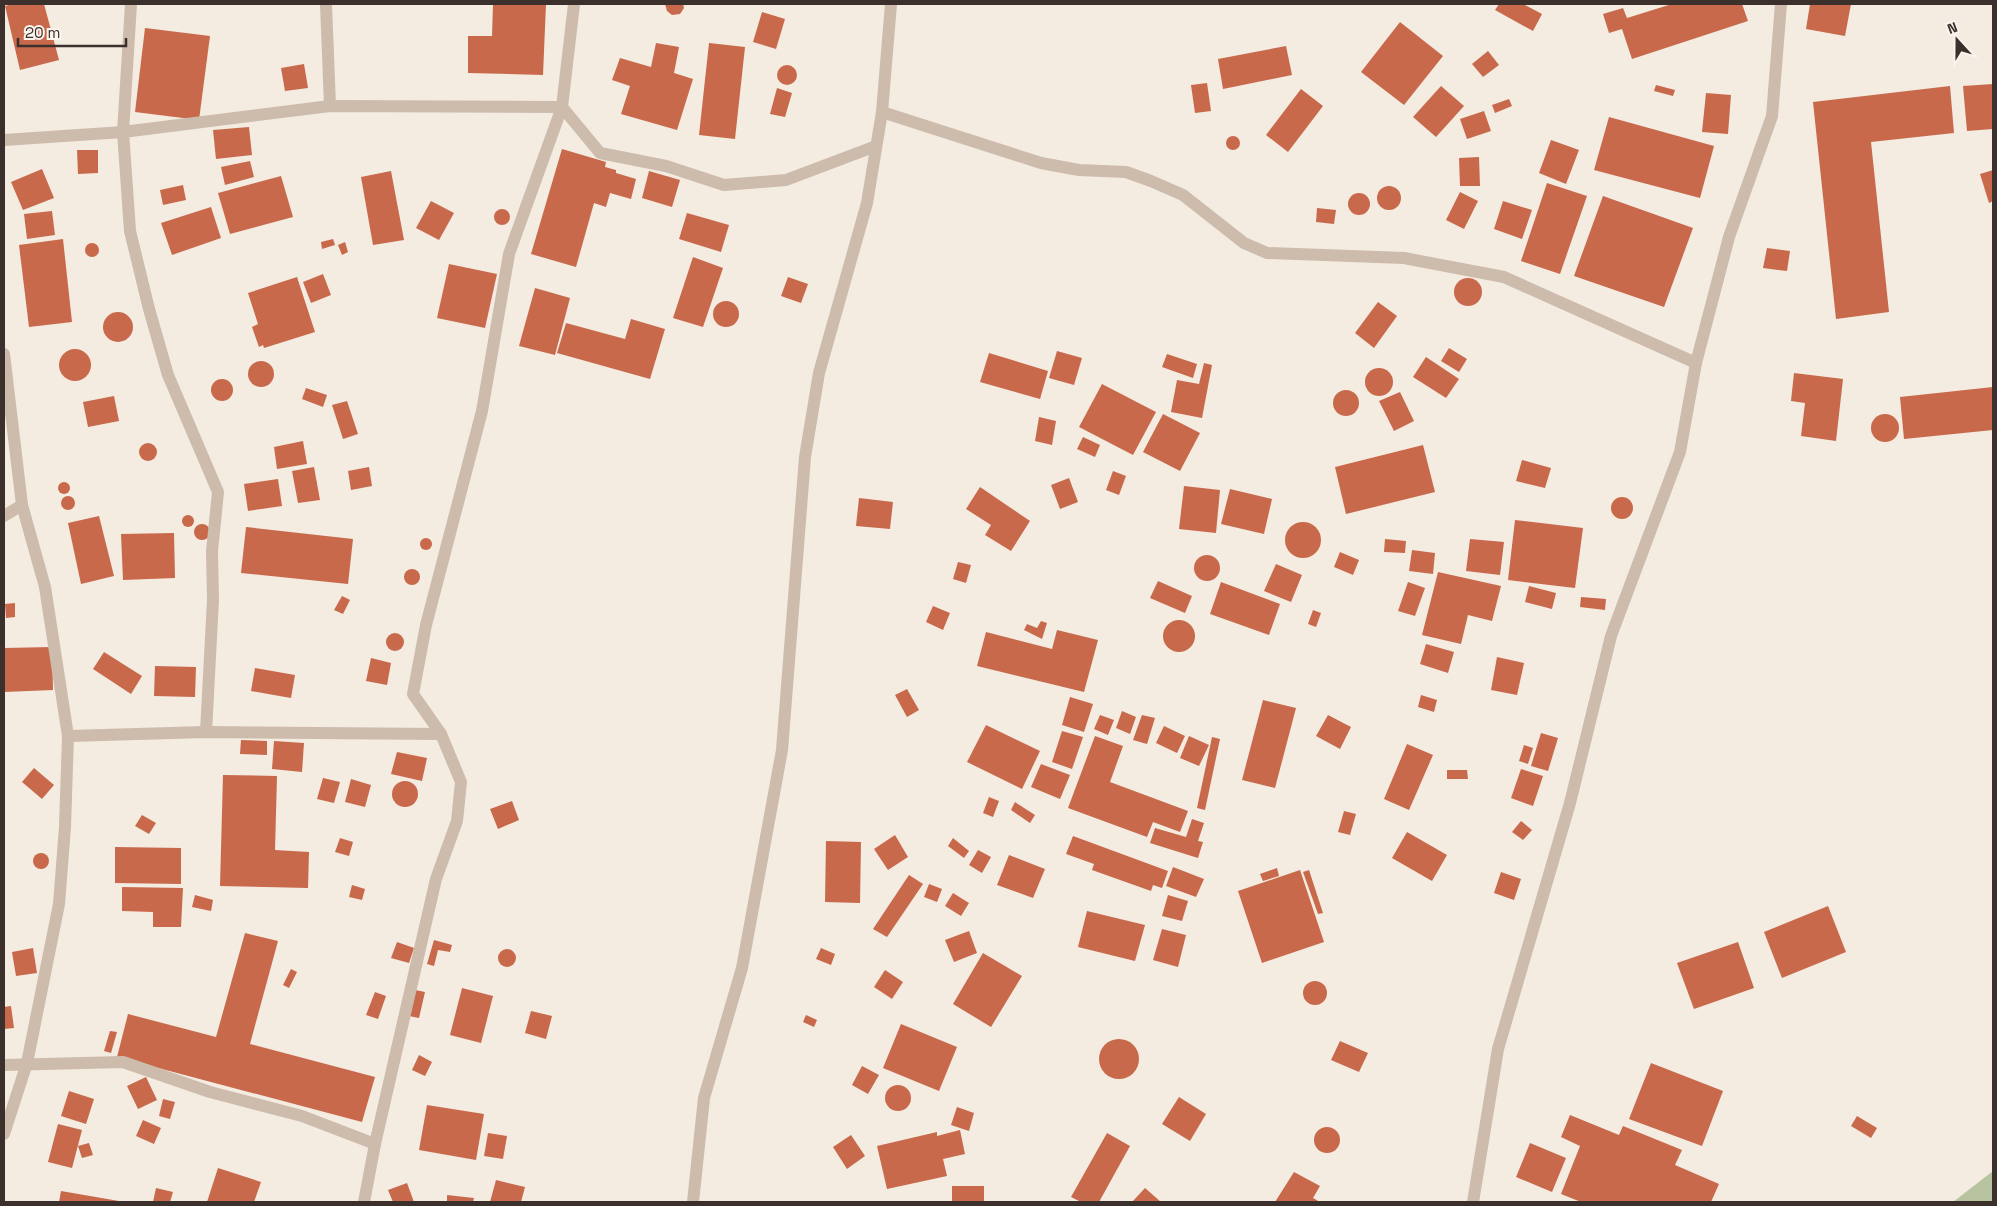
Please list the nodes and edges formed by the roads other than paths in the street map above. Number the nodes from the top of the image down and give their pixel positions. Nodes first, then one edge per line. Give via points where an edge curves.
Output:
1 (131, 4) edge
2 (326, 4) edge
3 (574, 4) edge
4 (892, 4) edge
5 (1781, 4) edge
6 (330, 106) junction
7 (562, 107) junction
8 (882, 112) junction
9 (123, 132) junction
10 (4, 140) edge
11 (876, 146) junction
12 (4, 354) edge
13 (1696, 363) junction
14 (7, 416) edge
15 (22, 505) junction
16 (4, 516) edge
17 (206, 732) junction
18 (441, 734) junction
19 (68, 736) junction
20 (27, 1063) junction
21 (4, 1065) edge
22 (4, 1134) edge
23 (375, 1144) junction
24 (364, 1202) edge
25 (693, 1202) edge
26 (1474, 1202) edge

1 - 9 street
2 - 6 street
3 - 7 street
4 - 8 street
5 - 13 street via 1772,116 1729,237
6 - 7 street
6 - 9 street
7 - 11 street via 600,153 666,166 724,185 786,180
7 - 18 street via 508,254 482,411 426,625 413,694
8 - 11 street
8 - 13 street via 1041,163 1079,170 1126,172 1151,181 1183,195 1244,243 1267,253 1404,258 1504,277
9 - 10 street
9 - 17 street via 130,231 148,309 168,375 218,492 212,551 213,600
11 - 25 street via 867,203 819,373 805,457 782,750 742,968 704,1098
12 - 14 street
13 - 26 street via 1680,452 1611,636 1570,803 1498,1049
14 - 15 street
15 - 16 street
15 - 19 street via 45,587
17 - 18 street
17 - 19 street
18 - 23 street via 461,782 457,821 436,879
19 - 20 street via 59,904
20 - 21 street
20 - 22 street
20 - 23 street via 123,1062 210,1092 302,1116
23 - 24 street

